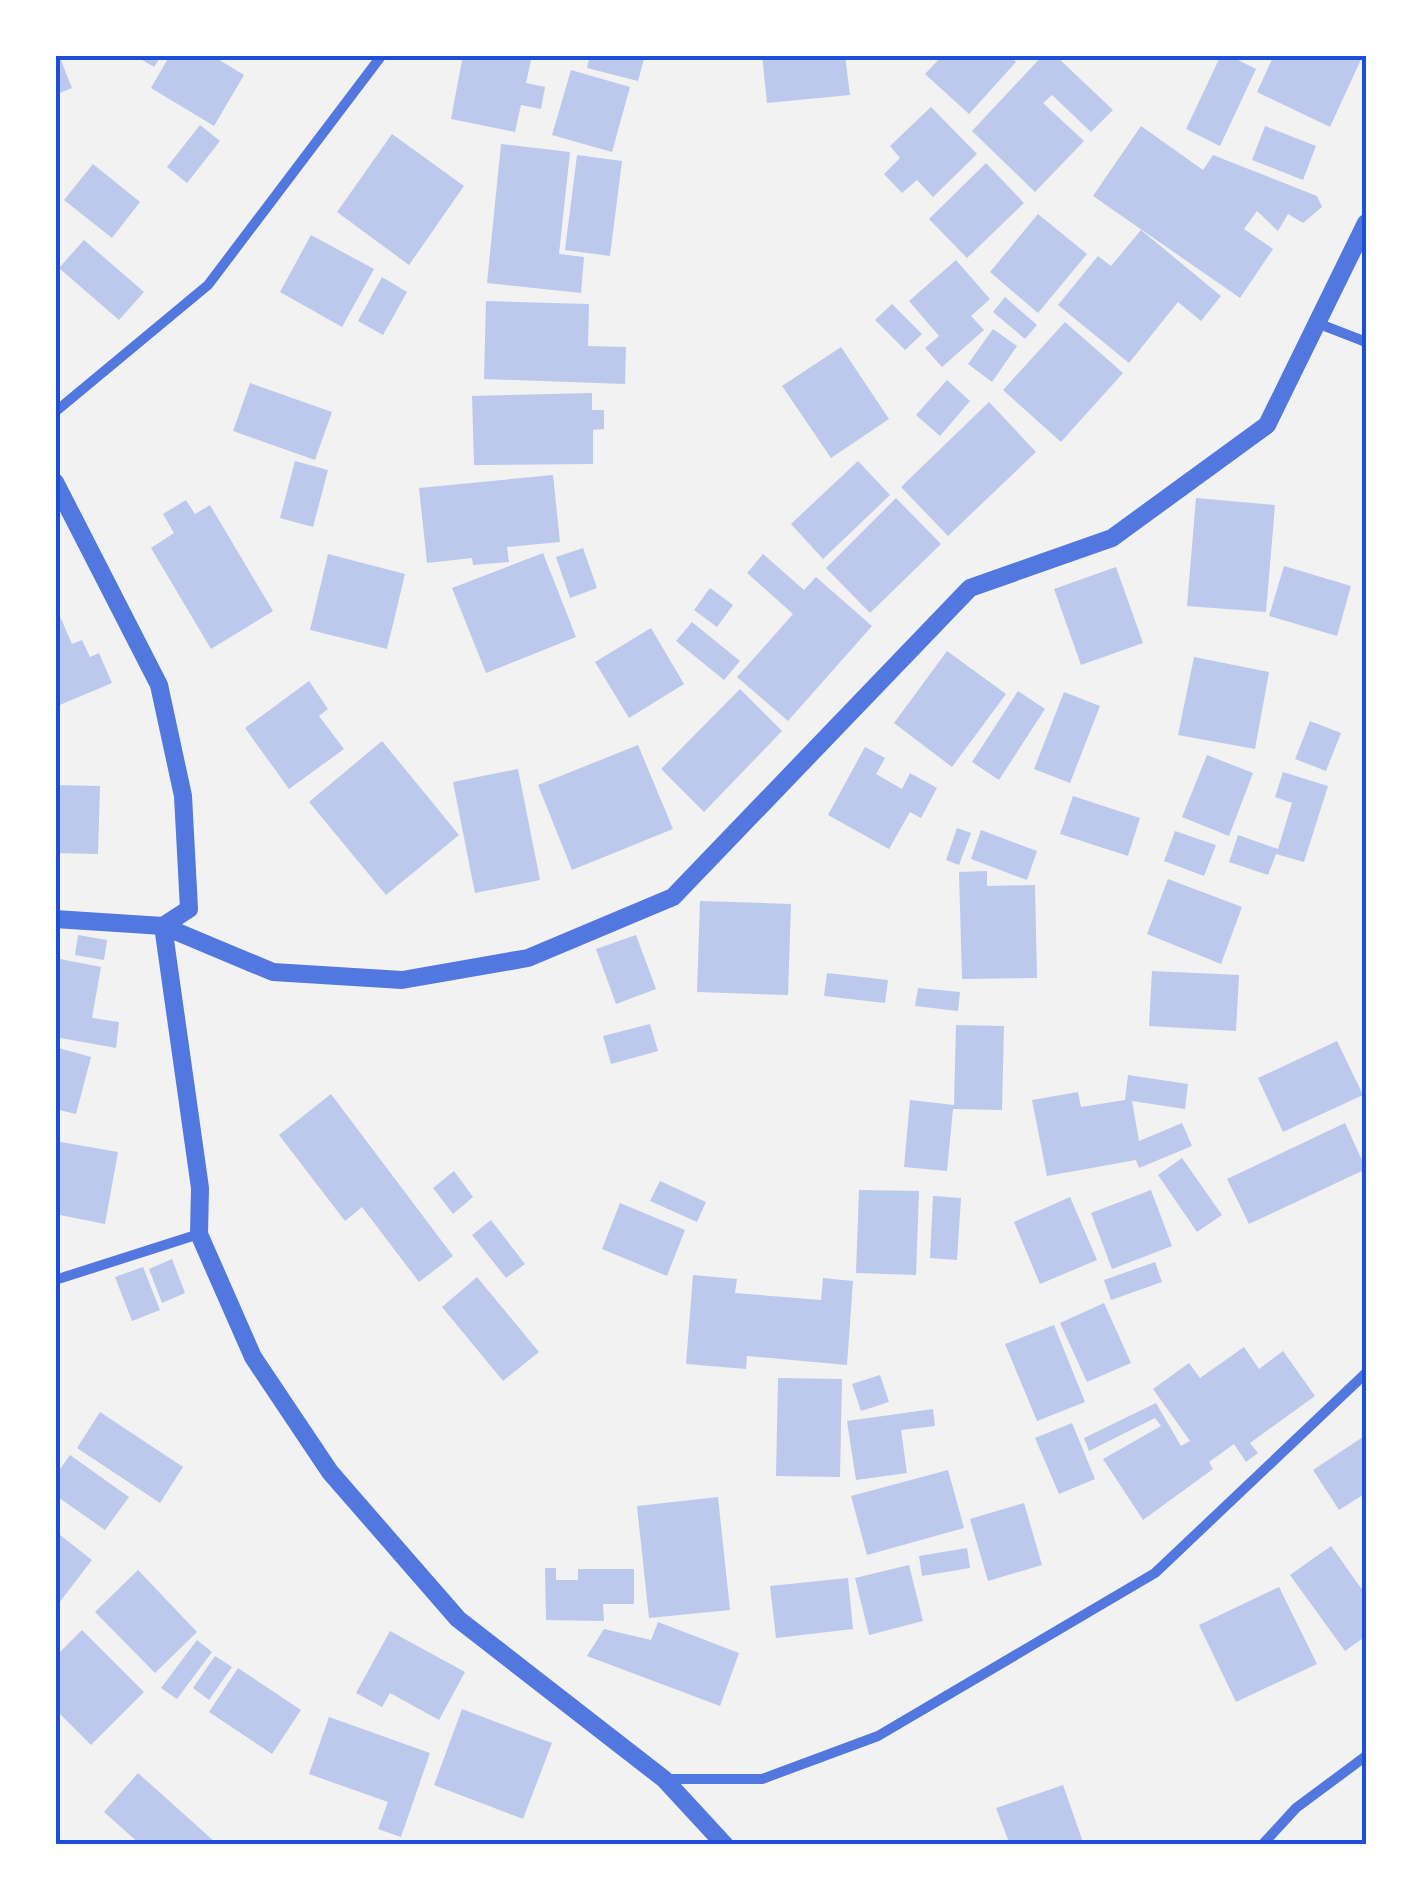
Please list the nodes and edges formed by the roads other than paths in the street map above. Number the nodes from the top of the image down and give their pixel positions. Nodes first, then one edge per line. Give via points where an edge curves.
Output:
1 (382, 55) edge
2 (1366, 223) edge
3 (1317, 323) junction
4 (1366, 342) edge
5 (55, 412) edge
6 (55, 482) edge
7 (55, 918) edge
8 (163, 926) junction
9 (199, 1234) junction
10 (55, 1280) edge
11 (1366, 1373) edge
12 (1366, 1756) edge
13 (664, 1779) junction
14 (725, 1845) edge
15 (1262, 1845) edge

1 - 5 street via 208,285
2 - 3 street
3 - 4 street
3 - 8 street via 1267,426 1112,538 970,588 673,896 528,958 402,980 273,972
6 - 8 street via 159,684 183,796 189,909
7 - 8 street
8 - 9 street via 200,1188
9 - 10 street
9 - 13 street via 252,1357 330,1472 458,1619
11 - 13 street via 1155,1573 878,1736 762,1778
12 - 15 street via 1296,1808
13 - 14 street

